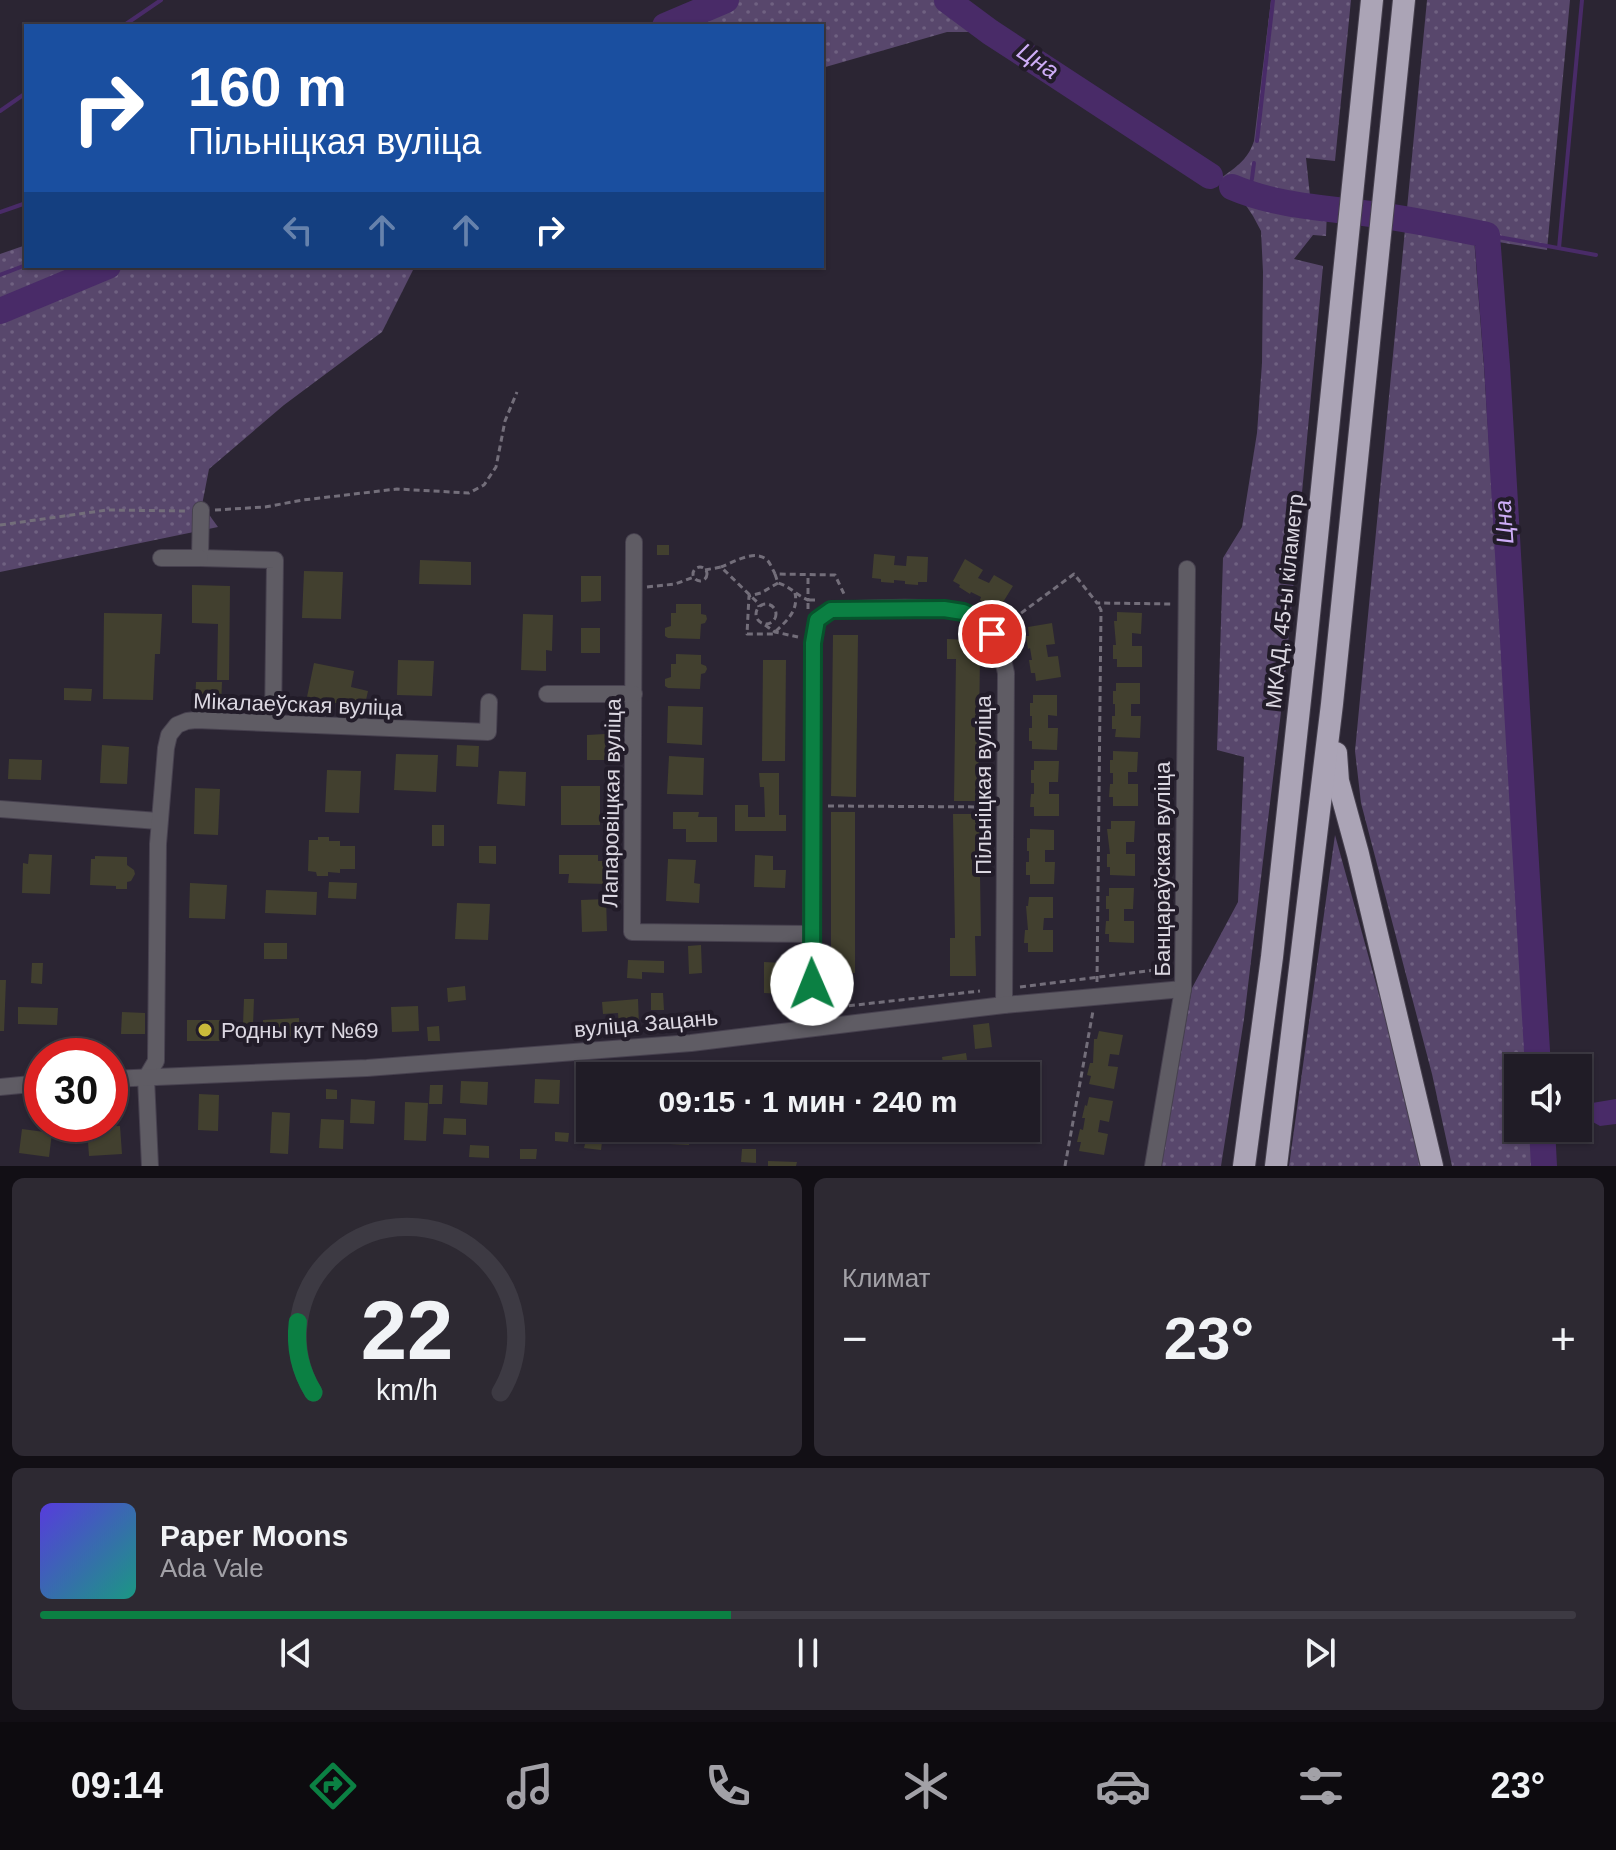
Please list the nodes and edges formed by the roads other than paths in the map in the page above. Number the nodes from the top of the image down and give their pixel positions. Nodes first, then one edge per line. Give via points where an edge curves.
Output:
1 (1372, 0) edge
2 (1404, 0) edge
3 (201, 510) road end
4 (634, 542) dead end
5 (161, 558) dead end
6 (200, 558) junction
7 (1187, 569) dead end
8 (547, 694) dead end
9 (634, 694) junction
10 (489, 702) dead end
11 (1332, 704) junction
12 (273, 723) junction
13 (0, 809) edge
14 (158, 821) junction
15 (811, 934) junction
16 (1183, 989) junction
17 (1004, 997) junction
18 (813, 1028) junction
19 (128, 1078) edge
20 (146, 1078) junction
21 (24, 1085) edge
22 (0, 1087) edge
23 (150, 1166) edge
24 (1153, 1166) edge
25 (1244, 1166) edge
26 (1276, 1166) edge
27 (1432, 1166) edge

1 - 25 highway, МКАД, 45-ы кіламетр via 1305,654
2 - 11 highway
3 - 6 street
4 - 9 street, Лапаровіцкая вуліца
5 - 6 street
6 - 12 street via 275,560
7 - 16 street, Банцараўская вуліца
8 - 9 street
9 - 15 street, Лапаровіцкая вуліца via 632,932
10 - 12 street, Мікалаеўская вуліца via 488,732
11 - 26 highway
11 - 27 highway via 1338,781
12 - 14 street, Мікалаеўская вуліца via 196,720 177,725 166,748
13 - 14 street
14 - 20 street, Мікалаеўская вуліца via 156,1061
15 - 17 street, Пільніцкая вуліца via 817,620 831,610 963,612 979,619 992,634 1006,673
15 - 18 street
16 - 17 street, вуліца Зацань via 1096,1002
16 - 24 street, Банцараўская вуліца
17 - 18 street, вуліца Зацань
18 - 20 street, вуліца Зацань via 691,1043 367,1068
19 - 20 street, вуліца Зацань
20 - 23 street, Мікалаеўская вуліца
21 - 22 street

